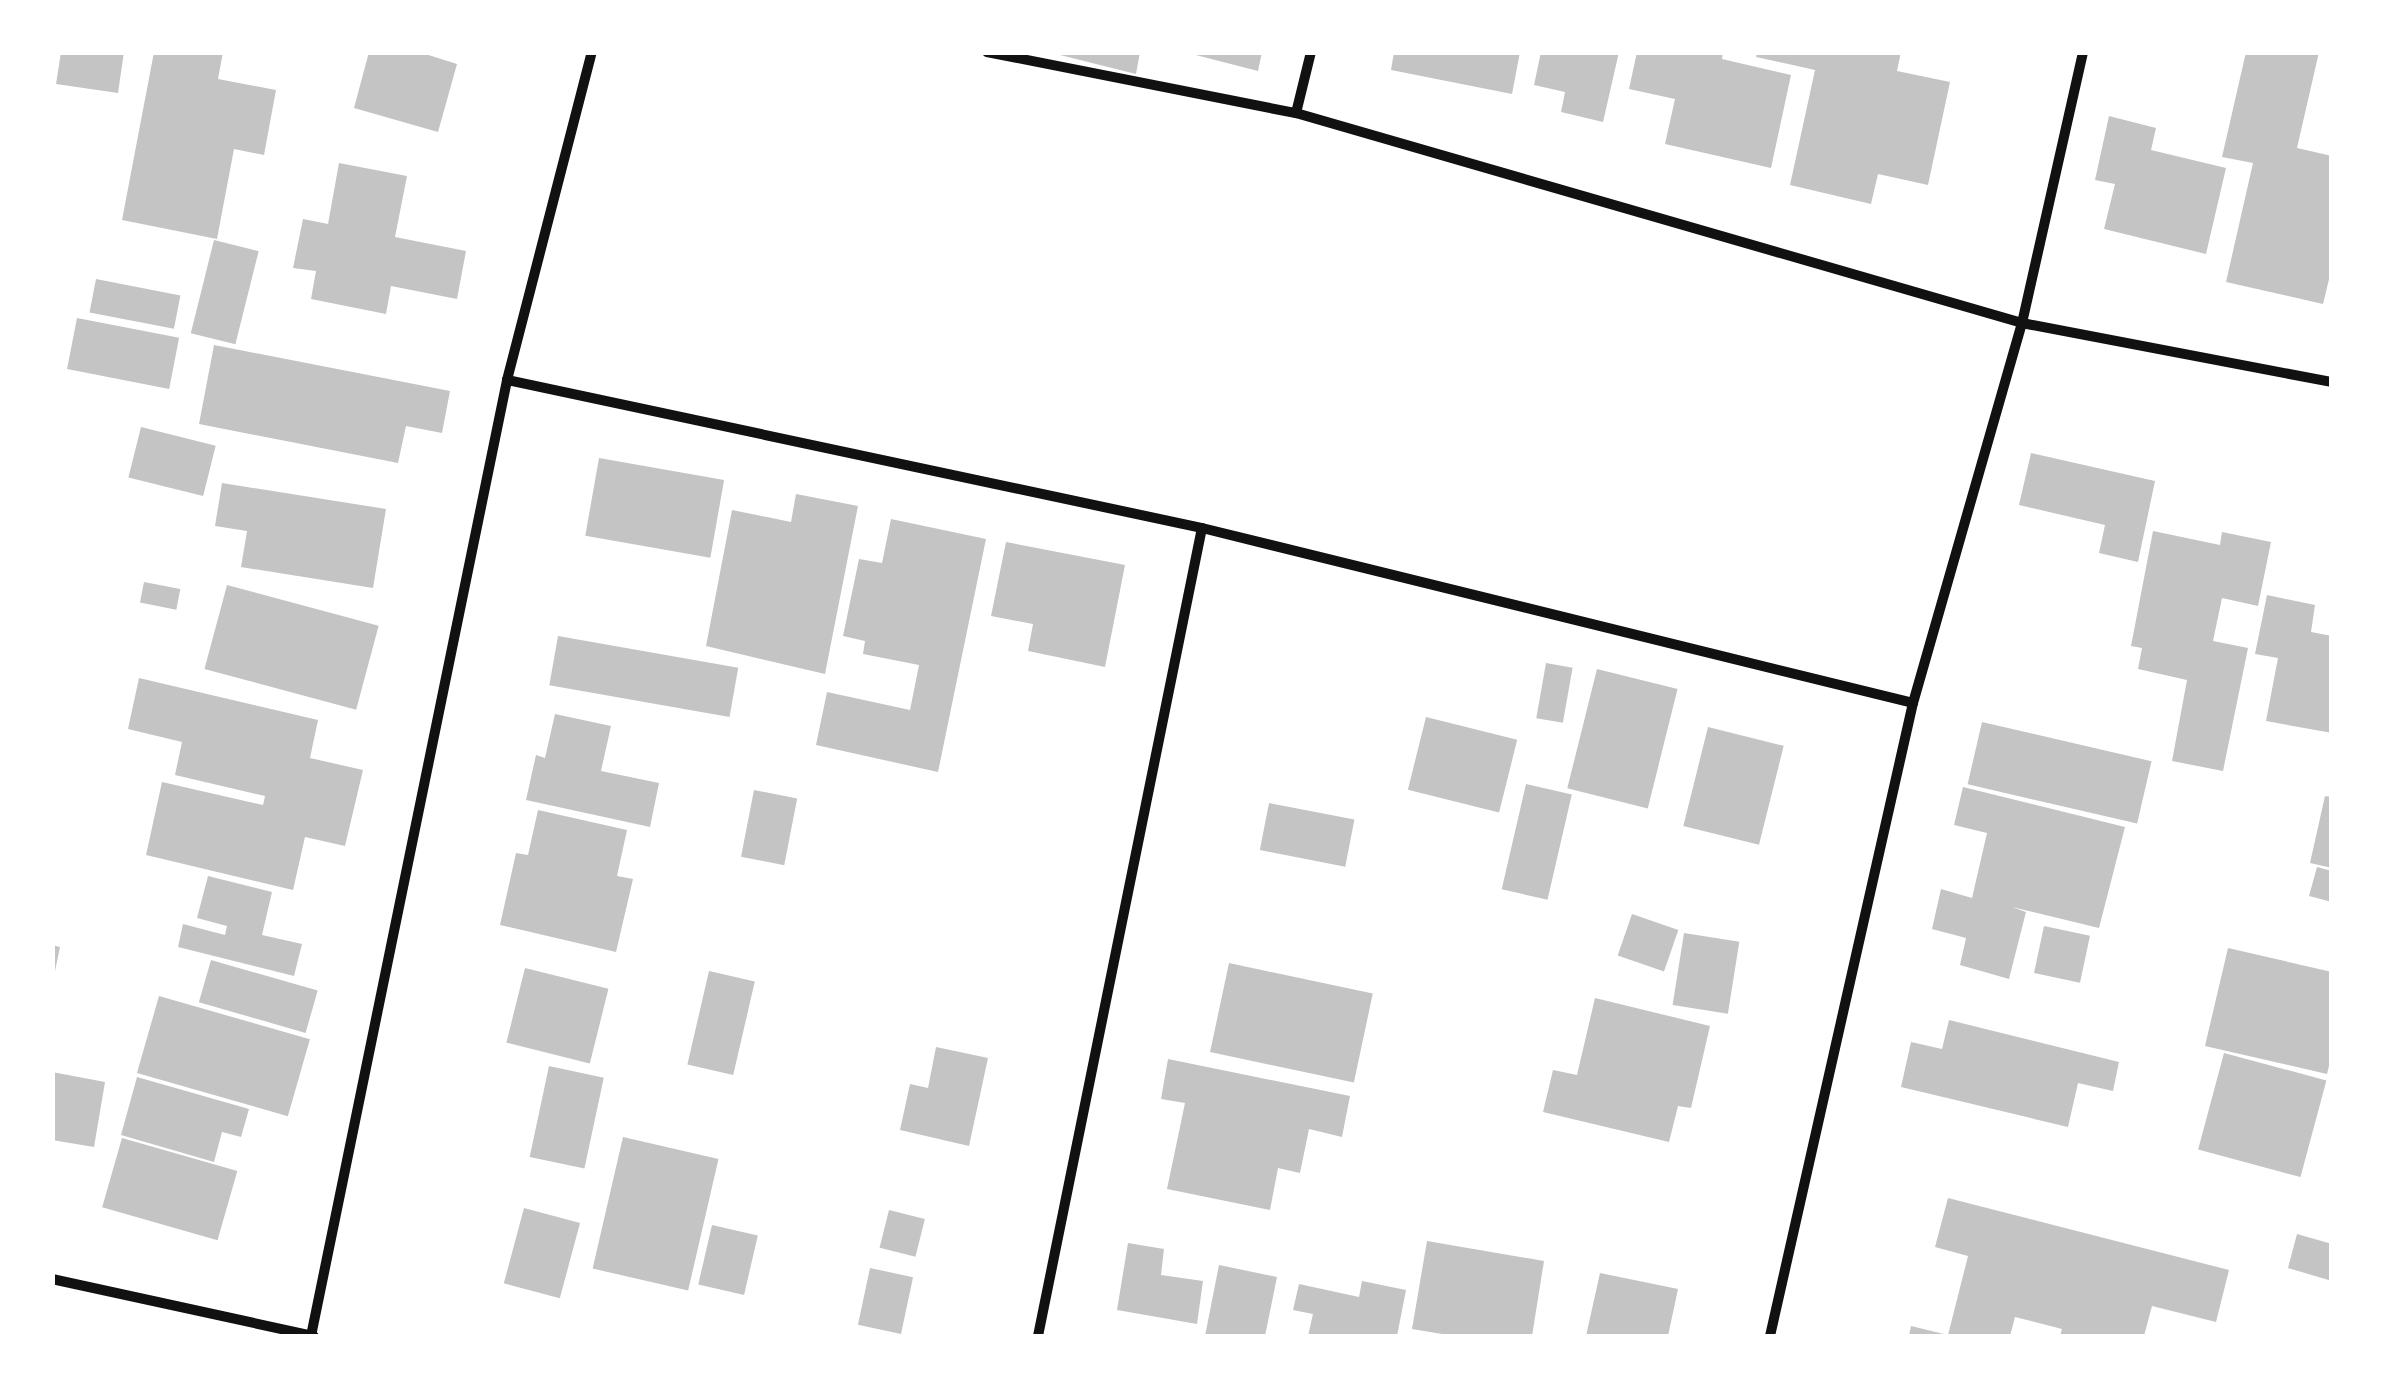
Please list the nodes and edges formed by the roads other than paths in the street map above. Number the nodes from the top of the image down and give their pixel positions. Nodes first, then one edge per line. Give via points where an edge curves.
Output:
1 (592, 52) edge
2 (987, 52) edge
3 (1311, 52) edge
4 (2082, 52) edge
5 (1296, 113) junction
6 (2022, 323) junction
7 (506, 380) junction
8 (2332, 382) edge
9 (1202, 528) junction
10 (1914, 703) junction
11 (52, 1279) edge
12 (312, 1336) edge
13 (1038, 1336) edge
14 (1770, 1336) edge

1 - 7 street
2 - 5 street
3 - 5 street
4 - 6 street
5 - 6 street
6 - 8 street
6 - 10 street
7 - 9 street
7 - 12 street
9 - 10 street
9 - 13 street
10 - 14 street
11 - 12 street

